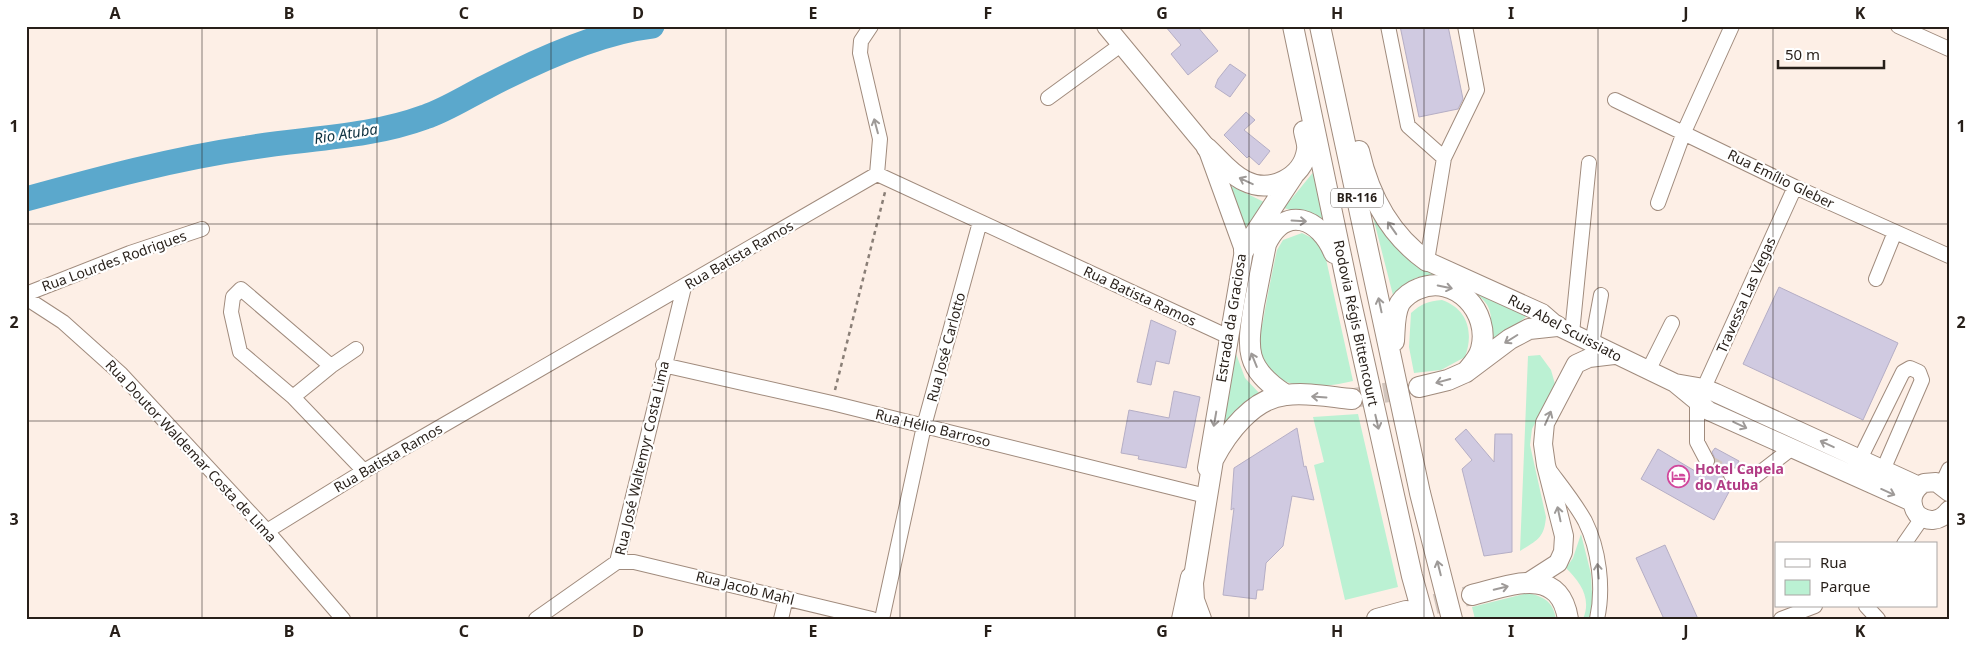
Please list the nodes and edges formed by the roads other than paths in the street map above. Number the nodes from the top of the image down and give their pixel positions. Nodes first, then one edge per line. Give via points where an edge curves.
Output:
1 (871, 26) edge
2 (1106, 26) edge
3 (1281, 26) edge
4 (1293, 26) edge
5 (1320, 26) edge
6 (1333, 26) edge
7 (1388, 26) edge
8 (1465, 26) edge
9 (1732, 26) edge
10 (1898, 26) edge
11 (1122, 44) junction
12 (1949, 49) edge
13 (1048, 98) dead end
14 (1615, 100) dead end
15 (1684, 132) junction
16 (1207, 148) junction
17 (1444, 158) junction
18 (1589, 163) dead end
19 (1296, 172) junction
20 (882, 177) junction
21 (1794, 187) junction
22 (1658, 202) dead end
23 (980, 222) junction
24 (202, 229) dead end
25 (1895, 232) junction
26 (1244, 250) junction
27 (1949, 256) edge
28 (1427, 261) junction
29 (1876, 279) dead end
30 (684, 287) junction
31 (1348, 289) junction
32 (26, 294) edge
33 (1601, 295) dead end
34 (26, 298) edge
35 (1672, 323) dead end
36 (1564, 329) junction
37 (1229, 337) junction
38 (1592, 343) junction
39 (356, 350) dead end
40 (1614, 354) junction
41 (1576, 364) junction
42 (663, 365) junction
43 (330, 366) junction
44 (1394, 370) junction
45 (1648, 370) junction
46 (1466, 372) junction
47 (1419, 387) tunnel mouth
48 (1286, 395) junction
49 (1701, 395) junction
50 (293, 397) junction
51 (1352, 399) tunnel mouth
52 (924, 426) junction
53 (1791, 448) junction
54 (1860, 459) junction
55 (1707, 462) tunnel mouth
56 (1546, 465) junction
57 (1883, 470) junction
58 (364, 471) junction
59 (1731, 475) tunnel mouth
60 (1946, 482) edge
61 (1915, 494) junction
62 (1202, 495) junction
63 (1947, 515) edge
64 (1922, 518) junction
65 (267, 532) junction
66 (1905, 542) edge
67 (1199, 544) junction
68 (618, 562) junction
69 (1530, 582) junction
70 (1472, 595) tunnel mouth
71 (786, 598) junction
72 (1810, 608) edge
73 (1868, 608) edge
74 (1415, 615) edge
75 (1452, 618) edge
76 (343, 619) edge
77 (536, 619) edge
78 (781, 619) edge
79 (872, 619) edge
80 (882, 619) edge
81 (1181, 619) edge
82 (1202, 619) edge
83 (1377, 619) edge
84 (1568, 619) edge
85 (1597, 619) edge
86 (1781, 619) edge
87 (1878, 619) edge

20 -> 1 street via 880,139 860,53 861,41
2 - 11 main road, Estrada da Graciosa
3 - 19 highway via 1308,147
4 - 31 highway, Rodovia Régis Bittencourt / BR-116
44 -> 5 highway, Rodovia Régis Bittencourt / BR-116
28 -> 6 highway via 1390,225 1364,169
7 - 17 street via 1408,126
8 - 17 street via 1477,90
9 - 15 street
10 - 12 street
11 - 13 street
11 - 16 main road, Estrada da Graciosa
14 - 15 street, Rua Emílio Gleber
15 - 21 street, Rua Emílio Gleber
15 - 22 street
19 -> 16 highway via 1280,183 1254,185 1238,177
16 - 26 main road, Estrada da Graciosa
17 - 28 street
18 - 36 street
19 - 26 highway
20 - 23 street, Rua Batista Ramos
20 - 30 street, Rua Batista Ramos
21 - 25 street, Rua Emílio Gleber
21 - 49 street, Travessa Las Vegas
23 - 37 street, Rua Batista Ramos
23 - 52 street, Rua José Carlotto
24 - 32 street, Rua Lourdes Rodrigues
25 - 27 street, Rua Emílio Gleber
25 - 29 street
26 - 37 main road, Estrada da Graciosa
28 - 36 main road, Rua Abel Scuissiato via 1542,313
30 - 42 street, Rua José Waltemyr Costa Lima
30 - 58 street, Rua Batista Ramos
48 -> 31 highway via 1256,367 1248,342 1266,244 1271,233 1280,224 1292,220 1316,225 1332,247
31 -> 74 highway, Rodovia Régis Bittencourt / BR-116 via 1412,576
33 - 38 street
34 - 65 street, Rua Doutor Waldemar Costa de Lima via 64,322 120,374
35 - 45 street
36 - 38 main road, Rua Abel Scuissiato
36 - 41 main road
36 -> 46 highway via 1529,329
37 -> 62 main road, Estrada da Graciosa
38 - 40 main road, Rua Abel Scuissiato
39 - 43 street
40 - 41 main road
40 - 45 main road, Rua Abel Scuissiato
56 -> 41 main road via 1545,423
42 - 52 street, Rua Hélio Barroso
42 - 68 street, Rua José Waltemyr Costa Lima
43 - 50 street
43 - 50 street via 241,289 233,298 230,312 240,352
44 -> 46 highway via 1396,318 1400,303 1426,285 1443,285 1458,290 1478,316 1482,332 1481,349
75 -> 44 highway, Rodovia Régis Bittencourt / BR-116 via 1420,493
45 - 49 main road, Rua Abel Scuissiato
46 -> 47 highway
51 -> 48 highway
48 - 67 highway via 1273,398 1239,422 1221,445 1213,460
49 -> 53 main road, Rua Abel Scuissiato via 1709,411
54 -> 49 main road, Rua Abel Scuissiato
49 - 55 street via 1697,442
50 - 58 street
52 - 62 street, Rua Hélio Barroso
52 - 80 street, Rua José Carlotto
53 - 59 street via 1753,478
53 -> 61 main road, Rua Abel Scuissiato
54 - 57 main road, Rua Abel Scuissiato
54 - 57 street via 1903,372 1910,368 1919,372 1922,380
69 -> 56 main road via 1558,563 1563,552 1564,536
85 -> 56 street via 1601,602 1598,562 1588,530
57 - 61 main road, Rua Abel Scuissiato
58 - 65 street, Rua Batista Ramos
60 - 61 main road via 1930,481
61 - 64 main road via 1913,509
62 - 67 main road, Estrada da Graciosa
63 - 64 main road via 1930,521
64 - 66 street
65 - 76 street, Rua Doutor Waldemar Costa de Lima
67 - 81 main road, Estrada da Graciosa via 1184,594
67 - 82 highway via 1193,592
68 - 71 street, Rua Jacob Mahl via 634,562
68 - 77 street, Rua José Waltemyr Costa Lima
70 -> 69 highway
69 - 84 highway via 1552,588 1565,602
71 - 78 street
71 - 79 street, Rua Jacob Mahl
72 - 86 street
73 - 87 street
74 - 83 highway

